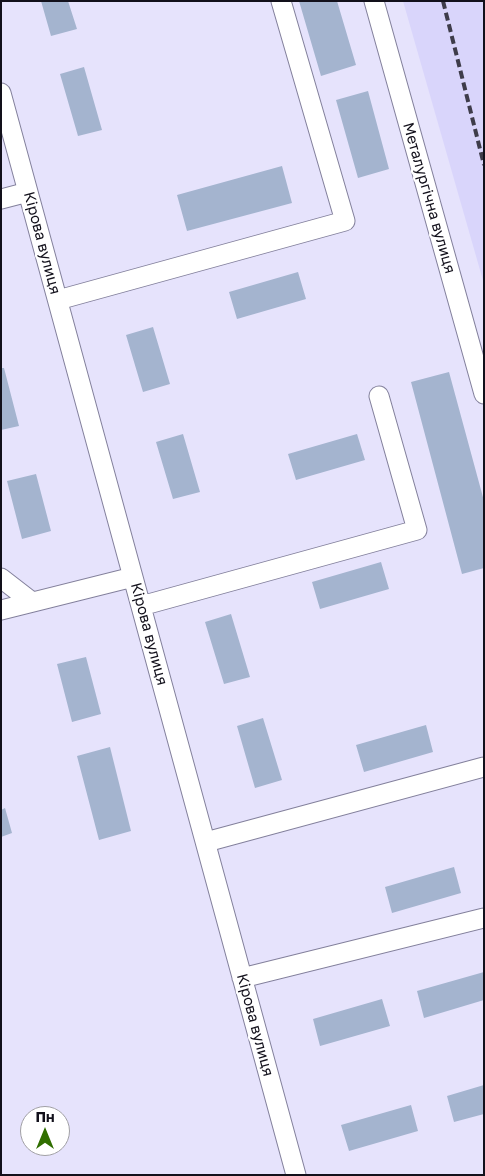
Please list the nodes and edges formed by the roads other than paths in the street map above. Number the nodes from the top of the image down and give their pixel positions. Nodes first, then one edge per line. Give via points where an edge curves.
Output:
1 (281, 1) edge
2 (374, 1) edge
3 (1, 93) edge
4 (28, 192) junction
5 (1, 199) edge
6 (58, 300) junction
7 (484, 394) edge
8 (379, 396) dead end
9 (133, 577) junction
10 (1, 578) edge
11 (32, 602) junction
12 (141, 606) junction
13 (1, 610) edge
14 (484, 767) edge
15 (206, 842) junction
16 (484, 918) edge
17 (242, 978) junction
18 (296, 1175) edge

1 - 6 street via 345,221
2 - 7 street, Металургічна вулиця
3 - 4 street, Кірова вулиця
4 - 5 street
4 - 6 street, Кірова вулиця
6 - 9 street, Кірова вулиця
8 - 12 street via 417,530
9 - 11 street
9 - 12 street, Кірова вулиця
10 - 11 street
11 - 13 street
12 - 15 street, Кірова вулиця
14 - 15 street
15 - 17 street, Кірова вулиця
16 - 17 street
17 - 18 street, Кірова вулиця

